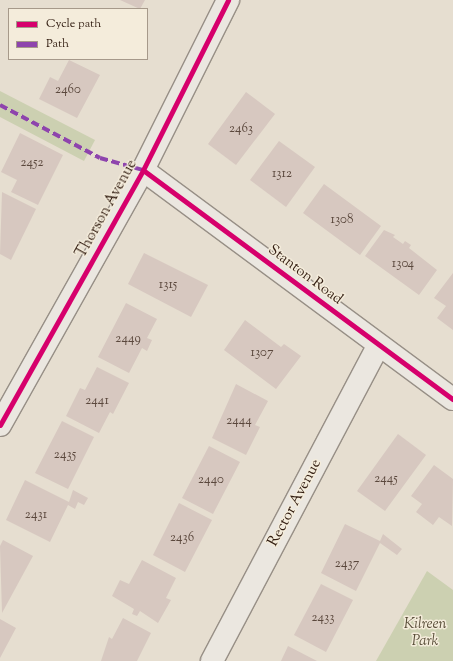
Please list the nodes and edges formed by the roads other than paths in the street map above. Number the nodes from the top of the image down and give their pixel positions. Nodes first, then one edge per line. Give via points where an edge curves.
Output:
1 (228, 0) edge
2 (143, 170) junction
3 (378, 346) junction
4 (453, 399) edge
5 (0, 425) edge
6 (212, 661) edge

1 - 2 street, Thorson Avenue
2 - 3 street, Stanton Road
2 - 5 street, Thorson Avenue
3 - 4 street, Stanton Road
3 - 6 street, Rector Avenue

